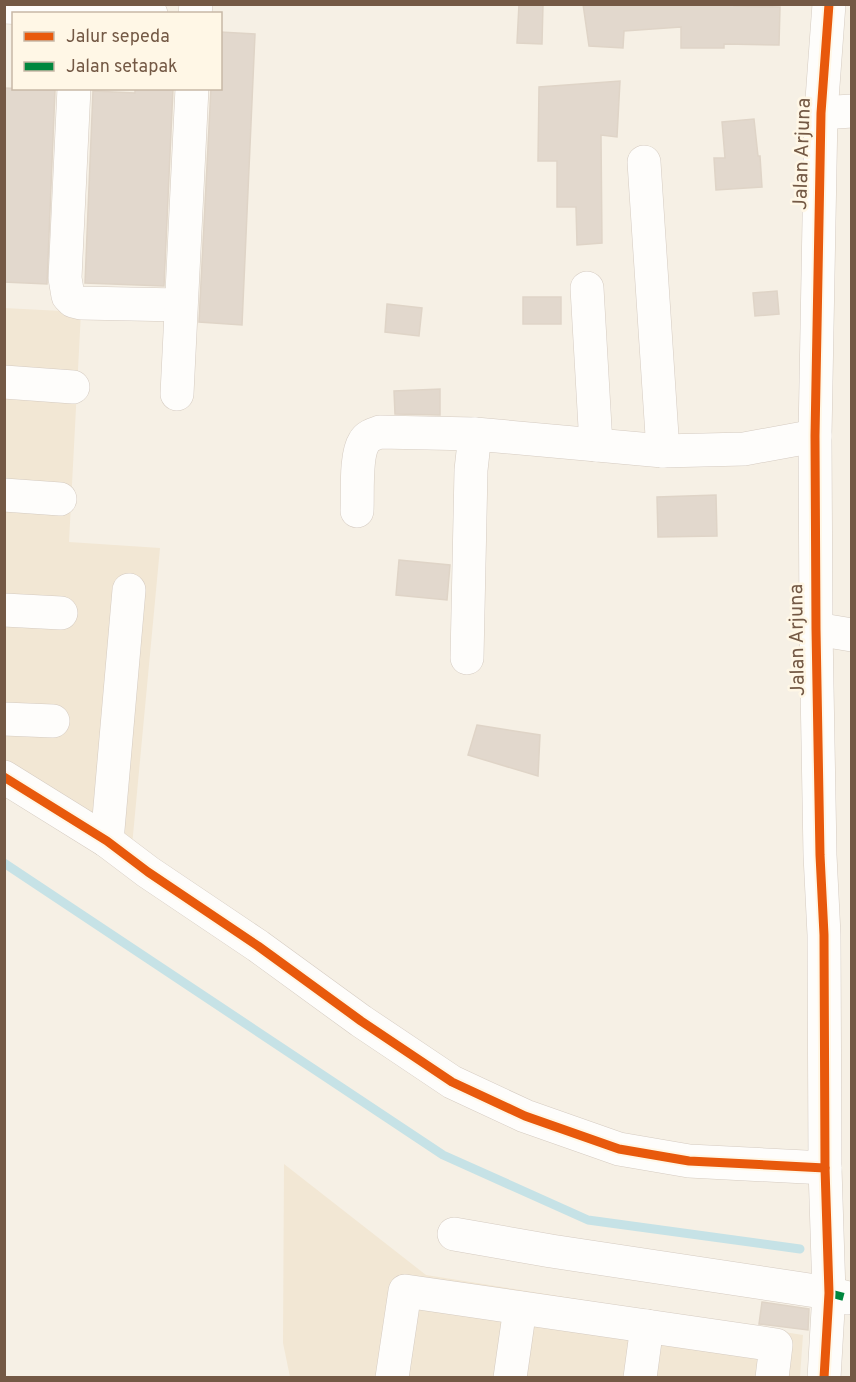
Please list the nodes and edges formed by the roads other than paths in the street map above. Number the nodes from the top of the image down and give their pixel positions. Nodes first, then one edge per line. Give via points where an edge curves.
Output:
1 (829, 4) edge
2 (4, 7) edge
3 (78, 9) edge
4 (121, 12) edge
5 (74, 90) edge
6 (192, 90) edge
7 (836, 112) edge
8 (644, 162) dead end
9 (587, 288) dead end
10 (180, 305) junction
11 (4, 382) edge
12 (73, 387) dead end
13 (177, 394) dead end
14 (475, 434) junction
15 (815, 436) junction
16 (596, 445) junction
17 (663, 451) junction
18 (4, 495) edge
19 (60, 499) dead end
20 (357, 511) dead end
21 (129, 590) dead end
22 (4, 610) edge
23 (61, 613) dead end
24 (816, 629) junction
25 (852, 635) edge
26 (467, 658) dead end
27 (4, 719) edge
28 (52, 722) dead end
29 (4, 777) edge
30 (107, 841) junction
31 (825, 1168) junction
32 (835, 1211) edge
33 (454, 1234) dead end
34 (836, 1289) edge
35 (520, 1308) junction
36 (646, 1326) junction
37 (392, 1377) edge
38 (510, 1377) edge
39 (639, 1377) edge
40 (771, 1377) edge
41 (824, 1377) edge

1 - 7 street, Jalan Arjuna
2 - 3 street
3 - 4 street
5 - 10 street via 65,278 68,296 81,303
6 - 10 street
7 - 15 street, Jalan Arjuna
8 - 17 street
9 - 16 street
10 - 13 street
11 - 12 street
14 - 16 street
14 - 20 street via 370,435 360,453
14 - 26 street
15 - 17 street via 744,449
15 - 24 street, Jalan Arjuna
16 - 17 street
18 - 19 street
21 - 30 street
22 - 23 street
24 - 25 street
24 - 31 street, Jalan Arjuna
27 - 28 street
29 - 30 street
30 - 31 street via 452,1082 525,1116 619,1149 677,1159
31 - 32 street, Jalan Arjuna
32 - 34 street, Jalan Arjuna
33 - 34 street via 551,1251
34 - 41 street, Jalan Arjuna
35 - 36 street
35 - 37 street via 405,1291
35 - 38 street
36 - 39 street
36 - 40 street via 776,1345

